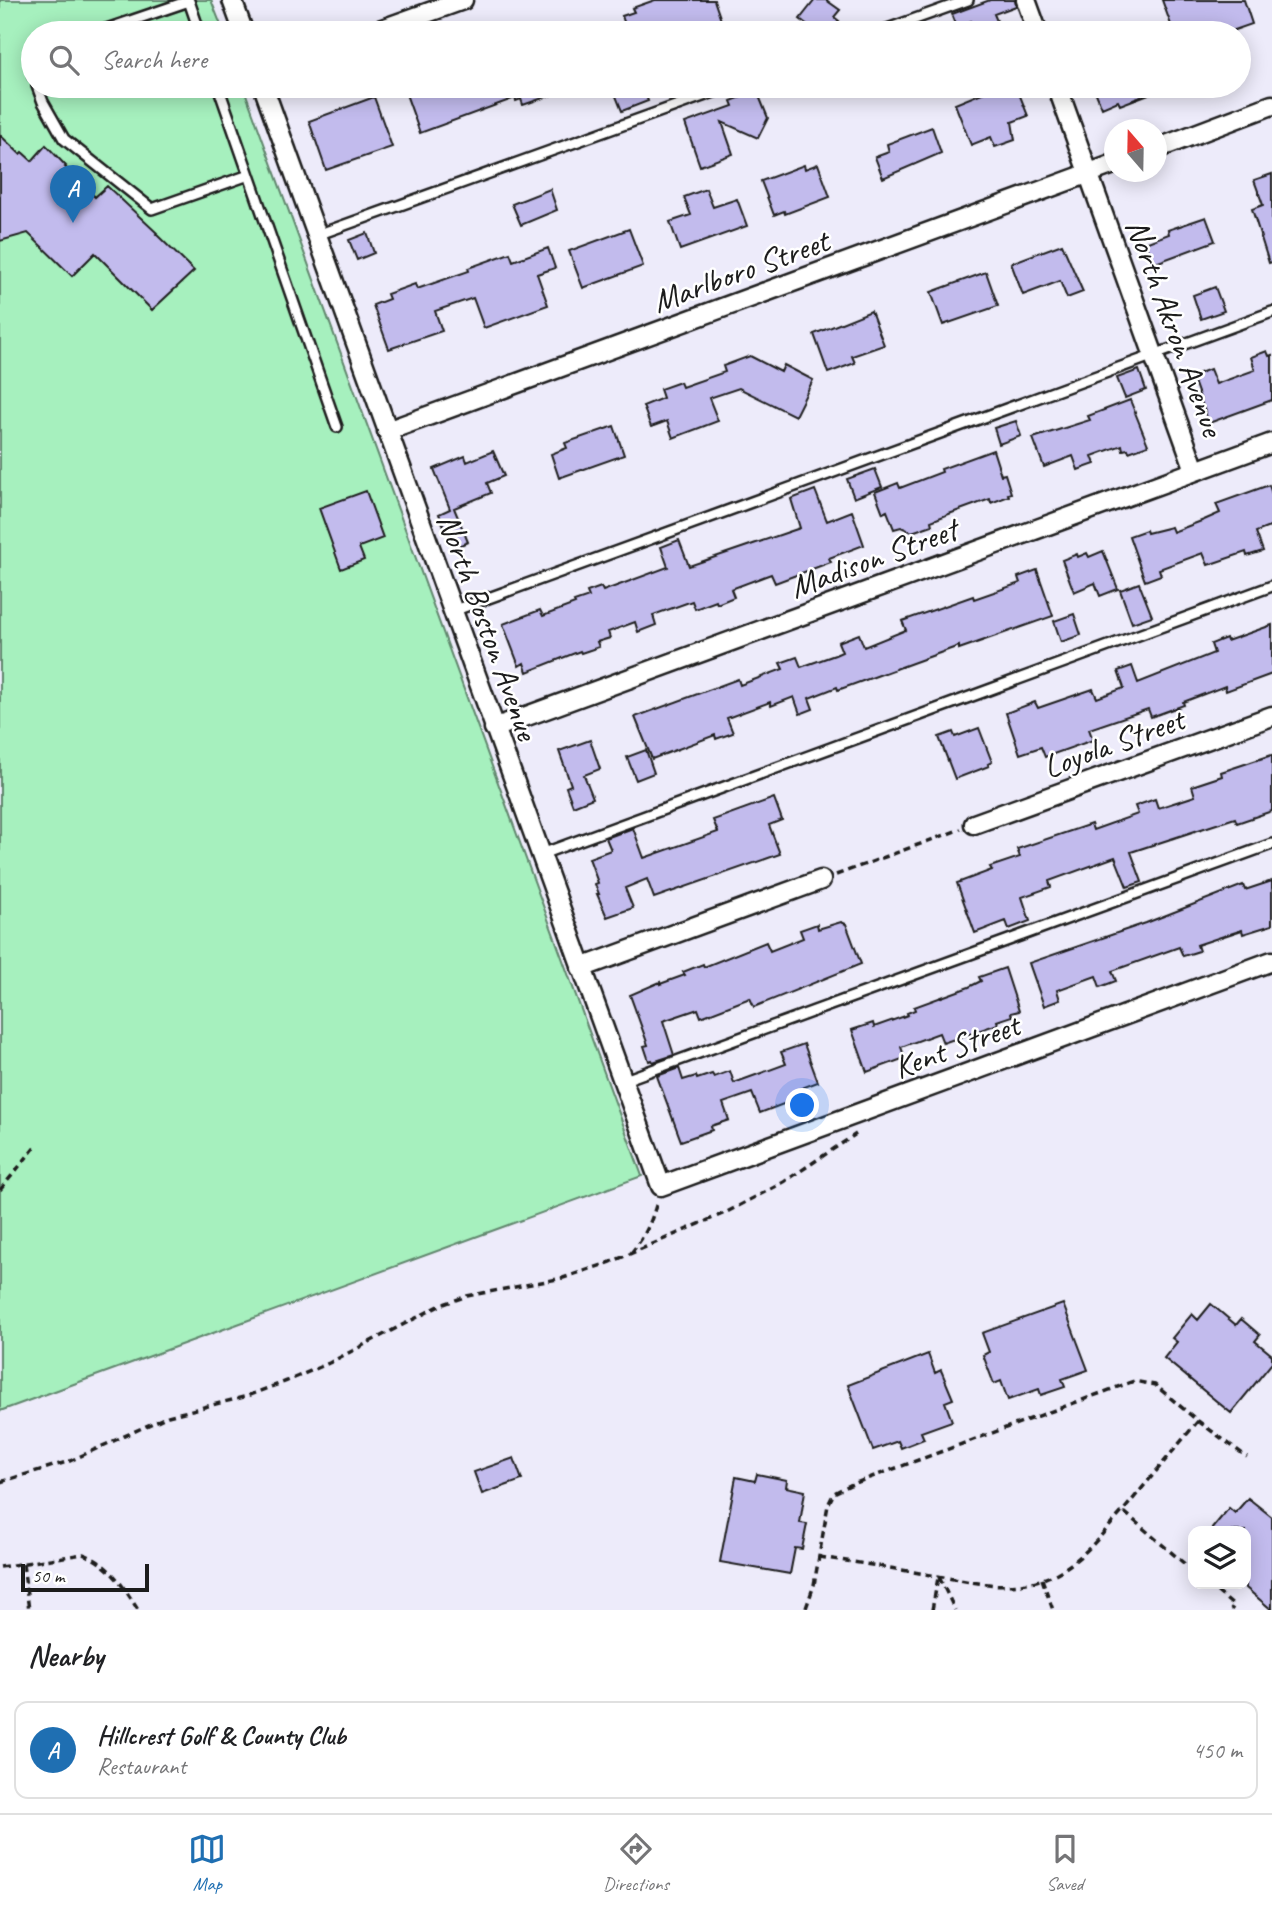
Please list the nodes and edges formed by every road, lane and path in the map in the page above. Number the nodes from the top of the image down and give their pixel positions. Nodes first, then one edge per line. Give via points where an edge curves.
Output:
1 (232, 0) edge
2 (463, 0) edge
3 (968, 0) edge
4 (1026, 0) edge
5 (130, 21) edge
6 (196, 21) edge
7 (240, 21) edge
8 (404, 21) edge
9 (909, 21) edge
10 (1034, 21) edge
11 (42, 98) edge
12 (224, 98) edge
13 (267, 98) edge
14 (698, 98) edge
15 (1061, 98) edge
16 (1272, 105) edge
17 (1167, 145) edge
18 (1104, 168) edge
19 (1089, 174) junction
20 (248, 175) junction
21 (317, 235) junction
22 (1272, 312) edge
23 (1154, 354) junction
24 (337, 427) dead end
25 (387, 431) junction
26 (1272, 443) edge
27 (1195, 470) junction
28 (1272, 586) edge
29 (453, 611) junction
30 (1272, 716) edge
31 (494, 728) junction
32 (974, 824) joint
33 (1272, 844) edge
34 (540, 855) junction
35 (821, 880) joint
36 (1272, 961) edge
37 (581, 968) junction
38 (622, 1081) junction
39 (856, 1134) dead end
40 (36, 1146) dead end
41 (661, 1186) junction
42 (0, 1190) edge
43 (629, 1254) junction
44 (1198, 1421) junction
45 (1247, 1457) dead end
46 (0, 1482) edge
47 (1122, 1511) junction
48 (820, 1557) junction
49 (23, 1564) junction
50 (0, 1567) edge
51 (1188, 1567) edge
52 (939, 1576) junction
53 (1042, 1579) junction
54 (1214, 1589) edge
55 (806, 1608) edge
56 (29, 1610) edge
57 (138, 1610) edge
58 (932, 1610) edge
59 (955, 1610) edge
60 (1053, 1610) edge
61 (1231, 1610) edge

1 - 7 street
2 - 8 street
3 - 9 lane
4 - 10 street
5 - 6 lane via 189,1
11 - 20 lane via 64,139 152,209
12 - 20 lane
13 - 21 street, North Boston Avenue
14 - 21 lane
15 - 19 street, North Akron Avenue
16 - 17 street
18 - 19 street, Marlboro Street
19 - 23 street, North Akron Avenue
19 - 25 street, Marlboro Street
20 - 24 lane
21 - 25 street, North Boston Avenue
22 - 23 lane
23 - 27 street, North Akron Avenue
23 - 29 lane
25 - 29 street, North Boston Avenue
26 - 27 street, Madison Street
27 - 31 street, Madison Street
28 - 34 lane
29 - 31 street, North Boston Avenue
30 - 32 street, Loyola Street
31 - 34 street, North Boston Avenue
32 - 35 path
33 - 38 lane
34 - 37 street, North Boston Avenue
35 - 37 street
36 - 41 street, Kent Street
37 - 38 street, North Boston Avenue
38 - 41 street, North Boston Avenue
39 - 43 path via 784,1182
40 - 42 path
41 - 43 path via 653,1219
43 - 46 path via 563,1278 441,1305 287,1381 168,1416 70,1461
44 - 45 path
44 - 47 path
44 - 48 path via 1154,1385 1134,1381 840,1489 828,1505
47 - 51 path
47 - 53 path via 1087,1552
48 - 52 path
48 - 55 path
49 - 50 path
49 - 56 path
49 - 57 path via 83,1554 93,1557 109,1569
52 - 53 path via 1001,1586
52 - 58 path
52 - 59 path
53 - 60 path
54 - 61 path via 1234,1606

